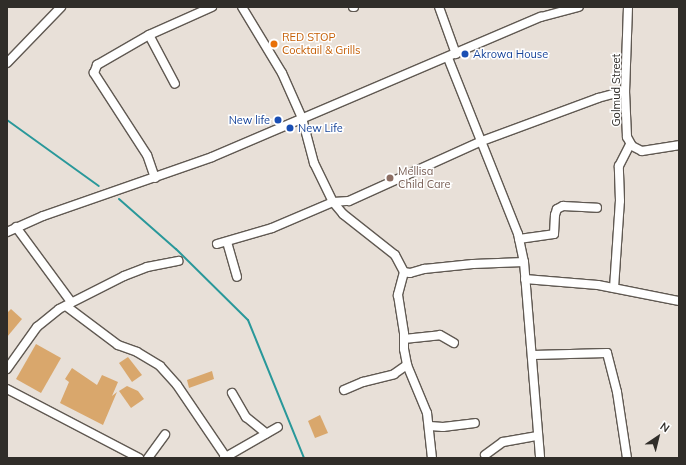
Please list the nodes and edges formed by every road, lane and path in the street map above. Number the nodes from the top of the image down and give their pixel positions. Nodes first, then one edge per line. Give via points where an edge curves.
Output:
1 (61, 7) edge
2 (212, 7) edge
3 (242, 7) edge
4 (438, 7) edge
5 (579, 7) edge
6 (628, 7) edge
7 (149, 35) junction
8 (456, 54) junction
9 (448, 58) junction
10 (7, 63) edge
11 (175, 84) dead end
12 (625, 91) junction
13 (302, 118) junction
14 (482, 141) junction
15 (630, 144) junction
16 (679, 145) edge
17 (155, 178) junction
18 (333, 202) junction
19 (597, 208) dead end
20 (16, 227) junction
21 (7, 232) edge
22 (519, 239) junction
23 (227, 242) junction
24 (217, 244) dead end
25 (178, 261) dead end
26 (524, 262) junction
27 (404, 272) junction
28 (237, 277) dead end
29 (525, 279) junction
30 (614, 288) junction
31 (679, 301) edge
32 (68, 304) junction
33 (404, 339) junction
34 (454, 343) dead end
35 (533, 355) junction
36 (407, 366) junction
37 (7, 369) edge
38 (7, 389) edge
39 (344, 390) dead end
40 (232, 394) dead end
41 (475, 423) dead end
42 (430, 426) junction
43 (278, 427) dead end
44 (266, 433) junction
45 (164, 434) dead end
46 (537, 436) junction
47 (485, 455) dead end
48 (139, 458) edge
49 (148, 458) edge
50 (225, 458) edge
51 (432, 458) edge
52 (540, 458) edge
53 (627, 458) edge

1 - 10 street
2 - 7 street
3 - 13 street via 282,73
4 - 8 street
5 - 8 street via 541,16
6 - 12 street, Golmud Street
7 - 11 street
7 - 17 street via 97,65 94,73 147,155
8 - 9 street
9 - 13 street
9 - 14 street
12 - 14 street via 598,98
12 - 15 street, Golmud Street via 627,137
13 - 17 street via 225,152
13 - 18 street via 314,163
14 - 18 street via 349,201
14 - 22 street
15 - 16 street via 642,151
15 - 30 street via 619,166 620,201
17 - 20 street
18 - 23 street via 272,228
18 - 27 street via 343,214 395,255
19 - 22 street via 563,206 557,209 555,215 554,234
20 - 21 street
20 - 32 street
22 - 26 street
23 - 24 street
23 - 28 street
25 - 32 street via 147,267 103,285
26 - 27 street
26 - 29 street
27 - 33 street via 398,295
29 - 30 street
29 - 35 street
30 - 31 street
32 - 37 street via 37,327
32 - 50 street via 118,345 137,352 160,366 177,385
33 - 34 street via 440,335
33 - 36 street
35 - 46 street
35 - 53 street via 608,353
36 - 39 street via 394,374
36 - 42 street via 420,393
38 - 48 street
40 - 44 street via 246,417
41 - 42 street
42 - 51 street
43 - 44 street
44 - 50 street
45 - 49 street
46 - 47 street via 503,442
46 - 52 street

